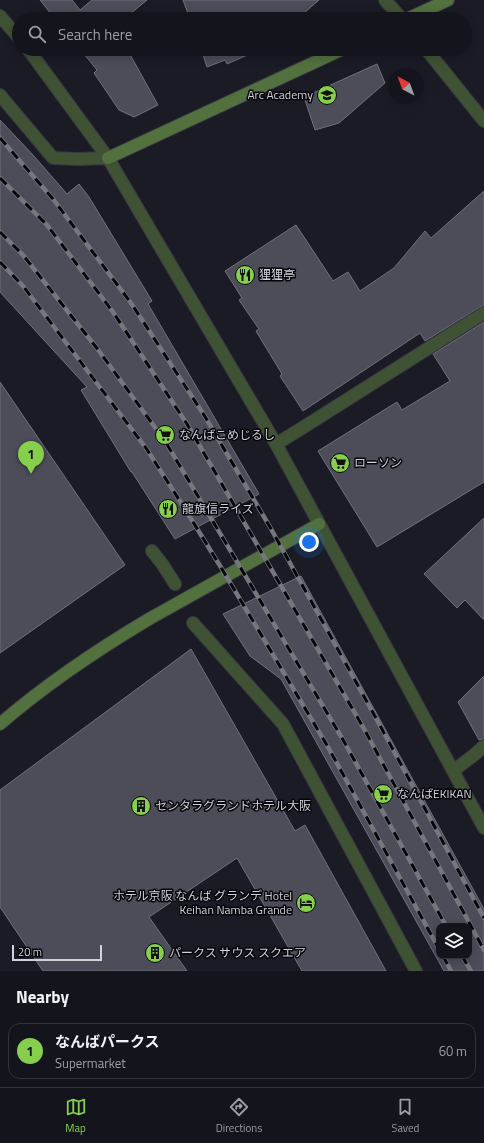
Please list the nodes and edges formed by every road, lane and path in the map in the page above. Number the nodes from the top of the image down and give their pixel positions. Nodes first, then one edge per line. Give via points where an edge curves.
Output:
1 (385, 0) edge
2 (448, 0) edge
3 (396, 12) edge
4 (422, 12) edge
5 (0, 16) edge
6 (12, 30) edge
7 (33, 56) edge
8 (328, 56) edge
9 (432, 56) edge
10 (0, 95) edge
11 (484, 121) edge
12 (108, 158) junction
13 (484, 313) edge
14 (276, 444) junction
15 (319, 524) junction
16 (152, 551) dead end
17 (175, 584) dead end
18 (193, 623) dead end
19 (0, 724) edge
20 (484, 746) edge
21 (453, 771) junction
22 (484, 828) edge
23 (416, 971) edge

1 - 3 street
2 - 4 street
5 - 6 street
7 - 12 street
8 - 12 street
9 - 11 street
10 - 12 street via 53,158
12 - 14 street
13 - 14 street
14 - 15 street
15 - 19 street via 126,633 66,673
15 - 21 street
16 - 17 street
18 - 23 street via 283,724
20 - 21 street
21 - 22 street

